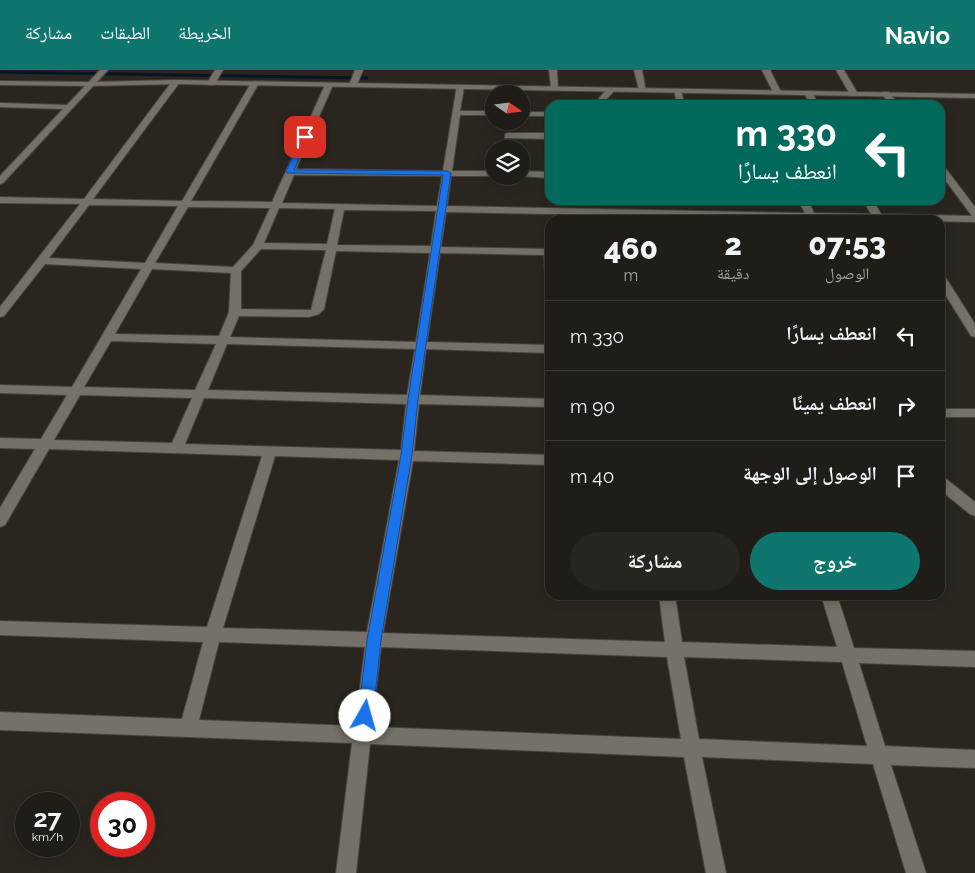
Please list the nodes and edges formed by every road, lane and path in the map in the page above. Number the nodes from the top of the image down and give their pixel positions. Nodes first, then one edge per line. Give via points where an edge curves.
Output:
1 (104, 70) edge
2 (219, 70) edge
3 (359, 70) edge
4 (553, 70) edge
5 (638, 70) edge
6 (766, 70) edge
7 (840, 70) edge
8 (176, 82) junction
9 (211, 82) junction
10 (255, 83) junction
11 (90, 84) junction
12 (2, 85) edge
13 (328, 85) junction
14 (353, 85) junction
15 (460, 87) junction
16 (555, 88) junction
17 (612, 90) junction
18 (643, 90) junction
19 (677, 90) junction
20 (777, 92) junction
21 (808, 93) junction
22 (854, 94) junction
23 (886, 94) junction
24 (974, 97) edge
25 (601, 100) edge
26 (680, 100) edge
27 (812, 100) edge
28 (890, 100) edge
29 (0, 105) edge
30 (70, 107) junction
31 (456, 113) junction
32 (485, 114) edge
33 (530, 114) edge
34 (545, 114) edge
35 (508, 136) dead end
36 (545, 136) edge
37 (0, 166) edge
38 (14, 166) junction
39 (290, 172) junction
40 (447, 173) junction
41 (485, 174) edge
42 (530, 174) edge
43 (945, 174) edge
44 (545, 175) edge
45 (0, 181) edge
46 (0, 200) edge
47 (85, 202) junction
48 (185, 204) junction
49 (275, 206) junction
50 (340, 207) junction
51 (441, 209) junction
52 (975, 214) edge
53 (589, 215) edge
54 (945, 219) edge
55 (975, 219) edge
56 (258, 246) junction
57 (332, 247) junction
58 (435, 250) junction
59 (545, 252) edge
60 (42, 261) junction
61 (150, 266) junction
62 (236, 270) junction
63 (945, 285) edge
64 (235, 312) junction
65 (0, 314) edge
66 (975, 333) edge
67 (108, 337) junction
68 (224, 340) junction
69 (422, 346) junction
70 (545, 349) edge
71 (0, 389) edge
72 (76, 391) junction
73 (200, 394) junction
74 (413, 399) junction
75 (545, 403) edge
76 (945, 412) edge
77 (975, 413) edge
78 (0, 443) edge
79 (45, 444) junction
80 (176, 449) junction
81 (270, 452) junction
82 (407, 455) junction
83 (545, 460) edge
84 (945, 486) edge
85 (975, 510) edge
86 (0, 520) edge
87 (668, 600) edge
88 (830, 600) edge
89 (0, 628) edge
90 (213, 635) junction
91 (374, 640) junction
92 (674, 649) junction
93 (846, 654) junction
94 (975, 659) edge
95 (0, 721) edge
96 (188, 729) junction
97 (363, 735) junction
98 (691, 748) junction
99 (880, 755) junction
100 (975, 759) edge
101 (346, 873) edge
102 (716, 873) edge
103 (916, 873) edge

1 - 11 street
2 - 9 street
3 - 14 street
4 - 16 street
5 - 18 street
6 - 20 street
7 - 22 street
8 - 9 street
8 - 11 street
8 - 47 street
9 - 10 street
10 - 13 street
10 - 48 street
11 - 12 street
11 - 30 street
13 - 14 street
13 - 39 street
14 - 15 street
15 - 16 street
15 - 31 street
16 - 17 street
17 - 18 street
17 - 25 street
18 - 19 street
19 - 20 street
19 - 26 street
20 - 21 street
21 - 22 street
21 - 27 street
22 - 23 street
23 - 24 street
23 - 28 street
29 - 30 street
30 - 38 street
31 - 32 street
31 - 40 street
33 - 34 street
35 - 36 street
37 - 38 street
38 - 45 street
39 - 40 street
39 - 49 street
40 - 41 street
40 - 51 street
42 - 44 street
43 - 52 street
46 - 47 street
47 - 48 street
47 - 60 street
48 - 49 street
48 - 61 street
49 - 50 street
49 - 56 street
50 - 51 street
50 - 57 street
51 - 53 street
51 - 58 street
54 - 55 street
56 - 57 street
56 - 62 street
57 - 58 street
57 - 64 street via 315,312
58 - 59 street
58 - 69 street
60 - 61 street
60 - 65 street
61 - 62 street
61 - 67 street
62 - 64 street
63 - 66 street
64 - 68 street
67 - 68 street
67 - 72 street
68 - 69 street
68 - 73 street
69 - 70 street
69 - 74 street
71 - 72 street
72 - 73 street
72 - 79 street
73 - 74 street
73 - 80 street
74 - 75 street
74 - 82 street
76 - 77 street
78 - 79 street
79 - 80 street
79 - 86 street
80 - 81 street
81 - 82 street
81 - 90 street
82 - 83 street
82 - 91 street
84 - 85 street
87 - 92 street
88 - 93 street
89 - 90 street
90 - 91 street
90 - 96 street
91 - 92 street
91 - 97 street
92 - 93 street
92 - 98 street
93 - 94 street
93 - 99 street
95 - 96 street
96 - 97 street
97 - 98 street
97 - 101 street
98 - 99 street
98 - 102 street
99 - 100 street
99 - 103 street

